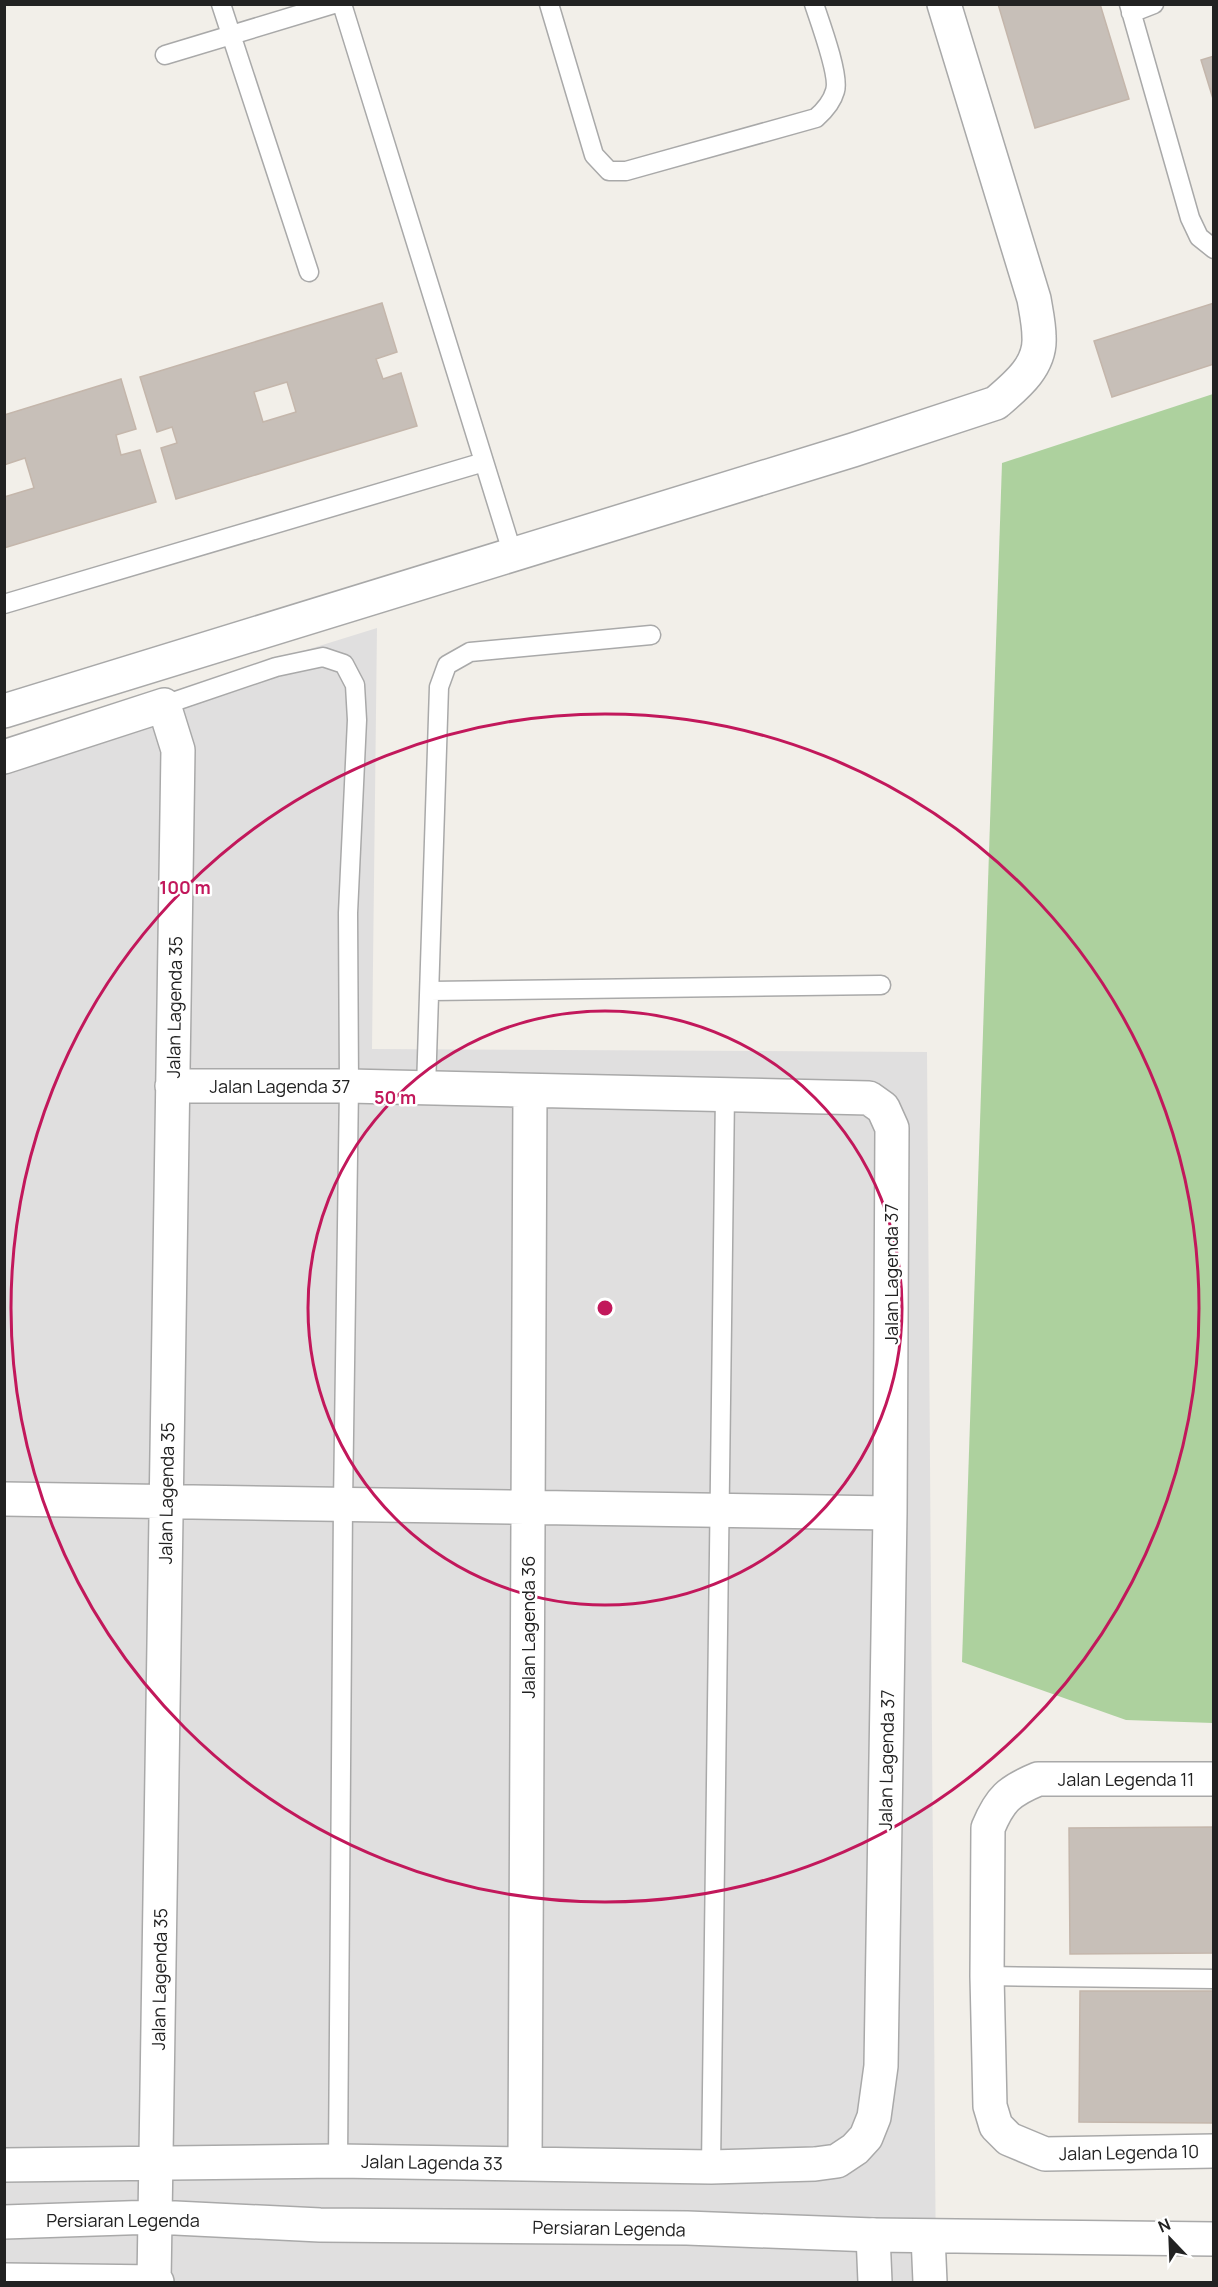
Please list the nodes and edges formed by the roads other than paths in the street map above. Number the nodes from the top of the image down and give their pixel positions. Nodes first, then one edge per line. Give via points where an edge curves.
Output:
1 (221, 4) edge
2 (334, 4) edge
3 (342, 4) edge
4 (549, 4) edge
5 (814, 4) edge
6 (944, 4) edge
7 (1154, 4) edge
8 (1130, 9) edge
9 (231, 36) junction
10 (165, 55) dead end
11 (1214, 249) edge
12 (309, 272) dead end
13 (484, 462) junction
14 (513, 555) junction
15 (4, 604) edge
16 (651, 635) dead end
17 (164, 705) junction
18 (4, 711) edge
19 (4, 757) edge
20 (880, 986) dead end
21 (430, 991) junction
22 (172, 1086) junction
23 (349, 1086) junction
24 (426, 1088) junction
25 (530, 1090) junction
26 (725, 1093) junction
27 (4, 1499) edge
28 (166, 1503) junction
29 (343, 1504) junction
30 (528, 1507) junction
31 (720, 1510) junction
32 (890, 1513) junction
33 (1214, 1779) edge
34 (987, 1976) junction
35 (1214, 1979) edge
36 (855, 2149) joint
37 (1214, 2151) edge
38 (338, 2161) junction
39 (157, 2162) junction
40 (525, 2164) junction
41 (4, 2165) edge
42 (711, 2167) junction
43 (155, 2217) junction
44 (4, 2222) edge
45 (873, 2235) junction
46 (928, 2236) junction
47 (1214, 2239) edge
48 (4, 2280) edge
49 (155, 2282) edge
50 (875, 2283) edge
51 (930, 2283) edge

1 - 9 lane
2 - 9 lane
3 - 13 lane
4 - 5 lane via 594,155 609,171 626,171 816,118 836,90
6 - 14 street via 1034,299 1040,340 1032,368 996,403
7 - 8 lane
8 - 11 lane via 1190,218 1199,237
9 - 10 lane
9 - 12 lane
13 - 14 lane
13 - 15 lane
14 - 18 street
16 - 21 lane via 470,652 447,665 439,687
17 - 19 street
17 - 22 street, Jalan Lagenda 35 via 178,750
17 - 23 lane via 276,667 323,657 344,664 355,685 357,720 348,913
20 - 21 lane
21 - 24 lane
22 - 23 street, Jalan Lagenda 37
22 - 28 street, Jalan Lagenda 35
23 - 24 street, Jalan Lagenda 37
23 - 29 lane
24 - 25 street, Jalan Lagenda 37
25 - 26 street, Jalan Lagenda 37
25 - 30 street, Jalan Lagenda 36
26 - 31 lane
26 - 32 street, Jalan Lagenda 37 via 869,1098 883,1108 892,1128
27 - 28 street
28 - 29 street
28 - 39 street, Jalan Lagenda 35
29 - 30 street
29 - 38 lane
30 - 31 street
30 - 40 street, Jalan Lagenda 36
31 - 32 street
31 - 42 lane
32 - 36 street, Jalan Lagenda 37 via 881,2066 874,2117 866,2137
33 - 34 street, Jalan Legenda 11 via 1038,1779 1006,1796 988,1828
34 - 35 lane
34 - 37 street, Jalan Legenda 10 via 990,2106 996,2126 1009,2139 1045,2154
36 - 42 street, Jalan Lagenda 33 via 837,2161 815,2164
38 - 39 street, Jalan Lagenda 33
38 - 40 street, Jalan Lagenda 33
39 - 41 street, Jalan Lagenda 33
39 - 43 street, Jalan Lagenda 35
40 - 42 street, Jalan Lagenda 33
43 - 44 street, Persiaran Legenda
43 - 45 street, Persiaran Legenda via 320,2225 687,2228
43 - 49 street, Jalan Lagenda 35
45 - 46 street, Persiaran Legenda
45 - 50 street
46 - 47 street, Persiaran Legenda
46 - 51 street
48 - 49 street

